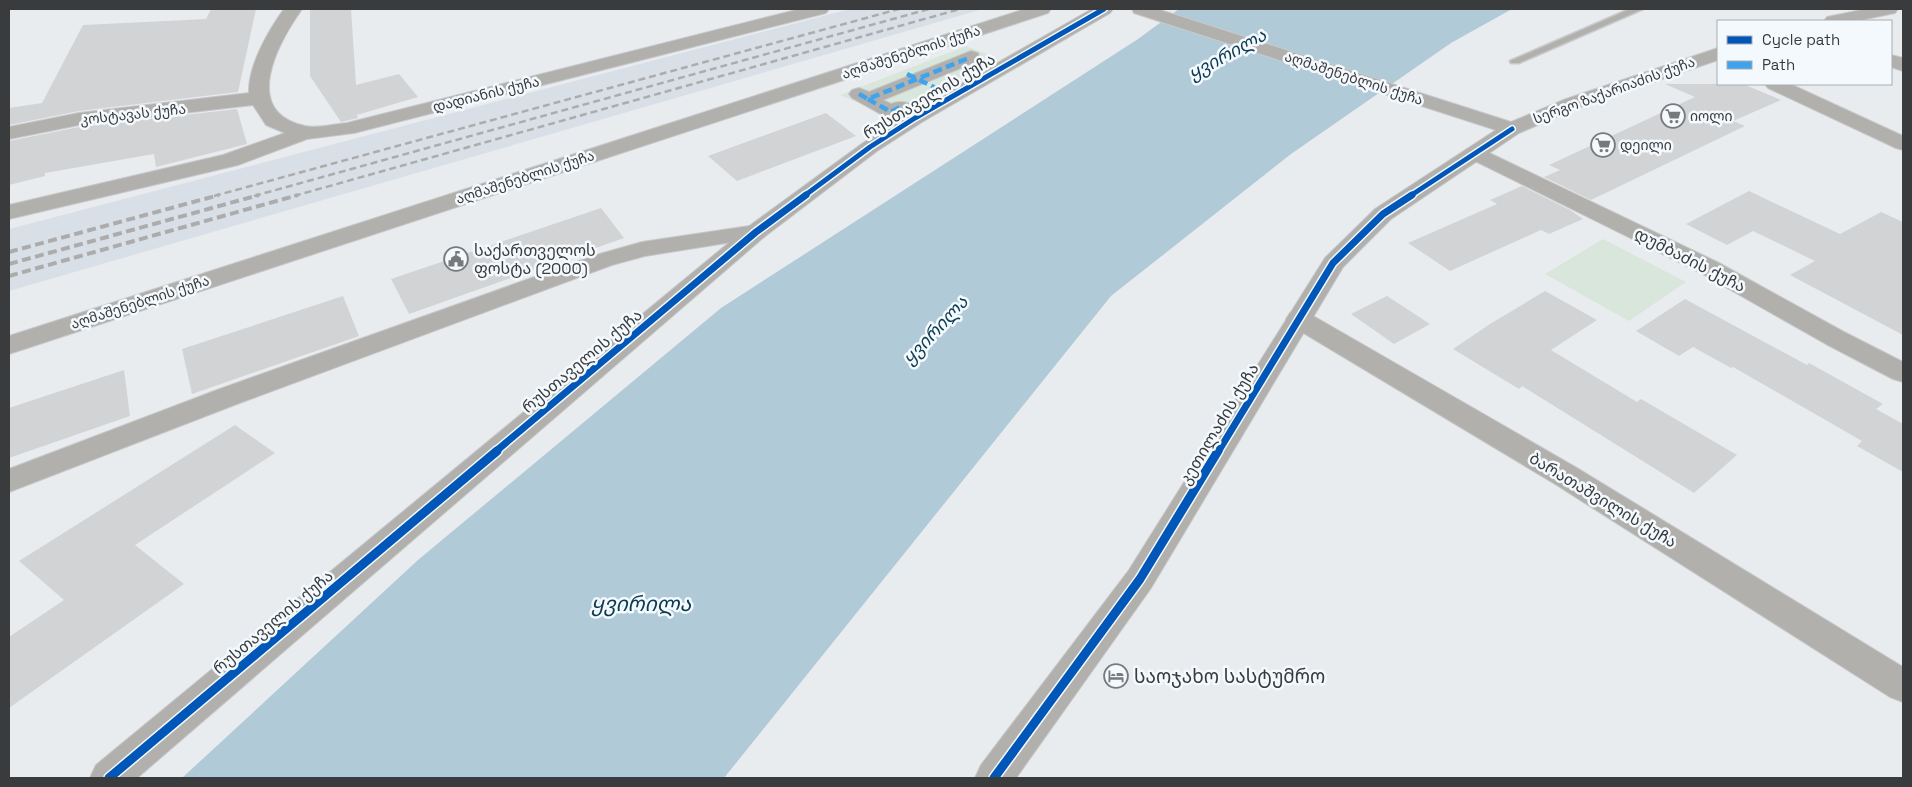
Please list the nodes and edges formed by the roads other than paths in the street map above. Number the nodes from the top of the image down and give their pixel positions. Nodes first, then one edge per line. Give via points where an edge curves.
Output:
1 (293, 9) edge
2 (820, 9) edge
3 (1042, 9) edge
4 (1104, 9) edge
5 (1140, 9) edge
6 (1638, 9) edge
7 (1889, 9) edge
8 (1838, 20) edge
9 (1717, 55) edge
10 (971, 58) dead end
11 (1515, 61) dead end
12 (912, 77) junction
13 (1777, 85) edge
14 (942, 91) dead end
15 (259, 98) junction
16 (909, 111) dead end
17 (1512, 129) junction
18 (9, 133) edge
19 (304, 133) junction
20 (1903, 144) edge
21 (1474, 153) junction
22 (9, 212) edge
23 (756, 232) junction
24 (1299, 319) junction
25 (9, 345) edge
26 (1903, 373) edge
27 (9, 481) edge
28 (1903, 686) edge
29 (109, 778) edge
30 (994, 778) edge

1 - 15 street via 280,26 258,79
2 - 19 street, დადიანის ქუჩა via 347,129
3 - 25 street, აღმაშენებლის ქუჩა
4 - 23 street, რუსთაველის ქუჩა via 915,118 870,147
5 - 17 street, აღმაშენებლის ქუჩა
6 - 11 lane
7 - 8 street
9 - 17 street, სერგო ზაქარიაძის ქუჩა via 1573,102
10 - 12 street
12 - 14 street
12 - 16 street via 863,97 892,112 900,107
13 - 20 street
15 - 18 street, კოსტავას ქუჩა via 80,119
15 - 19 street, დადიანის ქუჩა via 273,121
17 - 21 street, კეთილაძის ქუჩა
19 - 22 street via 230,160
21 - 24 street, კეთილაძის ქუჩა via 1383,214 1333,263
21 - 26 street, დუმბაძის ქუჩა via 1708,267
23 - 27 street via 642,249 604,260 227,397
23 - 29 street, რუსთაველის ქუჩა
24 - 28 street, ბარათაშვილის ქუჩა via 1566,476
24 - 30 street, კეთილაძის ქუჩა via 1140,579

